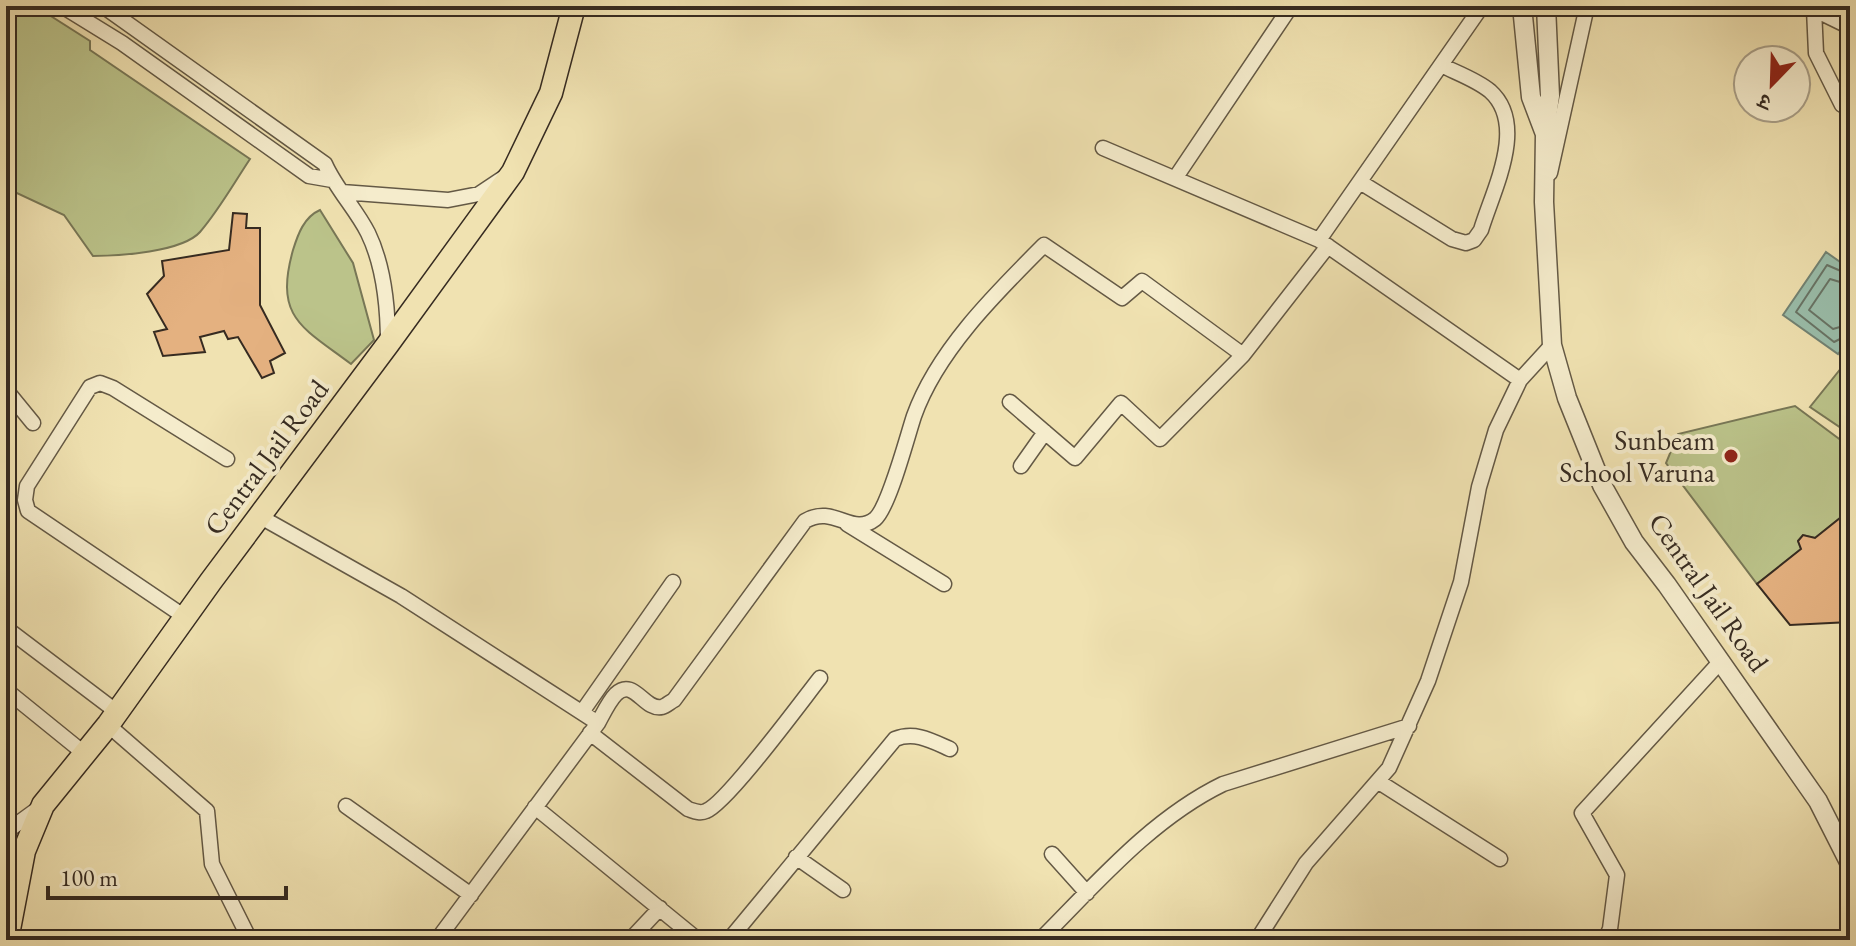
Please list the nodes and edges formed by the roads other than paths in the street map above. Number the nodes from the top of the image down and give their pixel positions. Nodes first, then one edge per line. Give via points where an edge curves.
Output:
1 (62, 6) edge
2 (103, 6) edge
3 (574, 6) edge
4 (1291, 6) edge
5 (1482, 6) edge
6 (1522, 6) edge
7 (1546, 6) edge
8 (1587, 6) edge
9 (1811, 8) edge
10 (1850, 27) edge
11 (1441, 65) junction
12 (1842, 105) dead end
13 (1545, 134) junction
14 (1103, 148) dead end
15 (513, 172) junction
16 (1176, 177) junction
17 (1360, 182) junction
18 (337, 186) junction
19 (1544, 202) junction
20 (1323, 243) junction
21 (388, 344) junction
22 (1552, 345) junction
23 (1243, 355) junction
24 (1520, 380) junction
25 (6, 390) edge
26 (1010, 402) dead end
27 (33, 423) dead end
28 (1045, 432) junction
29 (227, 459) dead end
30 (1021, 466) dead end
31 (259, 516) junction
32 (847, 524) junction
33 (673, 582) dead end
34 (944, 584) dead end
35 (185, 617) junction
36 (6, 628) edge
37 (1721, 661) junction
38 (820, 678) dead end
39 (6, 690) edge
40 (582, 712) junction
41 (113, 718) junction
42 (1409, 726) junction
43 (594, 728) junction
44 (950, 749) dead end
45 (85, 754) junction
46 (1379, 782) junction
47 (43, 805) junction
48 (346, 806) dead end
49 (535, 807) junction
50 (6, 832) edge
51 (1052, 854) dead end
52 (796, 857) junction
53 (1500, 859) dead end
54 (1850, 864) edge
55 (843, 890) dead end
56 (1087, 893) junction
57 (471, 895) junction
58 (660, 908) junction
59 (7, 940) edge
60 (250, 940) edge
61 (437, 940) edge
62 (630, 940) edge
63 (698, 940) edge
64 (729, 940) edge
65 (1040, 940) edge
66 (1257, 940) edge
67 (1605, 940) edge

1 - 18 street via 309,176
2 - 18 street via 321,159
3 - 15 main road, Central Jail Road via 551,93
4 - 16 street
5 - 11 street
6 - 13 street, Central Jail Road via 1531,97
7 - 13 street via 1550,96
8 - 19 street
9 - 10 street
9 - 12 street via 1816,53
11 - 17 street
11 - 17 street via 1487,89 1506,112 1505,152 1481,230 1466,243 1452,239
13 - 19 street, Central Jail Road
14 - 16 street
15 - 18 street via 463,199
15 - 21 main road, Central Jail Road
16 - 20 street
17 - 20 street
18 - 21 street via 373,248 388,306
19 - 22 street, Central Jail Road
20 - 23 street
20 - 24 street
21 - 31 main road, Central Jail Road
22 - 24 street
22 - 37 street, Central Jail Road via 1602,485 1634,542
23 - 28 street via 1160,439 1121,403 1075,458
23 - 32 street via 1142,281 1122,298 1044,245 996,293 928,385 879,514 866,523
24 - 42 street via 1486,458 1461,582
25 - 27 street
26 - 28 street
28 - 30 street
29 - 35 street via 100,383 90,387 27,486 28,511
31 - 35 main road, Central Jail Road
31 - 40 street via 401,596
32 - 34 street
32 - 43 street via 817,514 805,521 674,700 662,707 651,705 625,689
33 - 40 street
35 - 41 main road, Central Jail Road
36 - 41 street
37 - 54 street, Central Jail Road via 1818,801
37 - 67 street via 1582,813 1617,875
38 - 43 street via 727,794 706,811 688,809
39 - 45 street
40 - 43 street
41 - 45 main road, Central Jail Road
41 - 60 street via 207,811 212,864
42 - 46 street
42 - 56 street via 1204,793 1162,822
43 - 49 street
44 - 52 street via 917,736 895,739
45 - 47 main road, Central Jail Road
46 - 53 street
46 - 66 street via 1306,863
47 - 50 street
47 - 59 main road, Central Jail Road via 24,851
48 - 57 street
49 - 57 street
49 - 58 street
51 - 56 street
52 - 55 street
52 - 64 street
56 - 65 street
57 - 61 street
58 - 62 street
58 - 63 street

